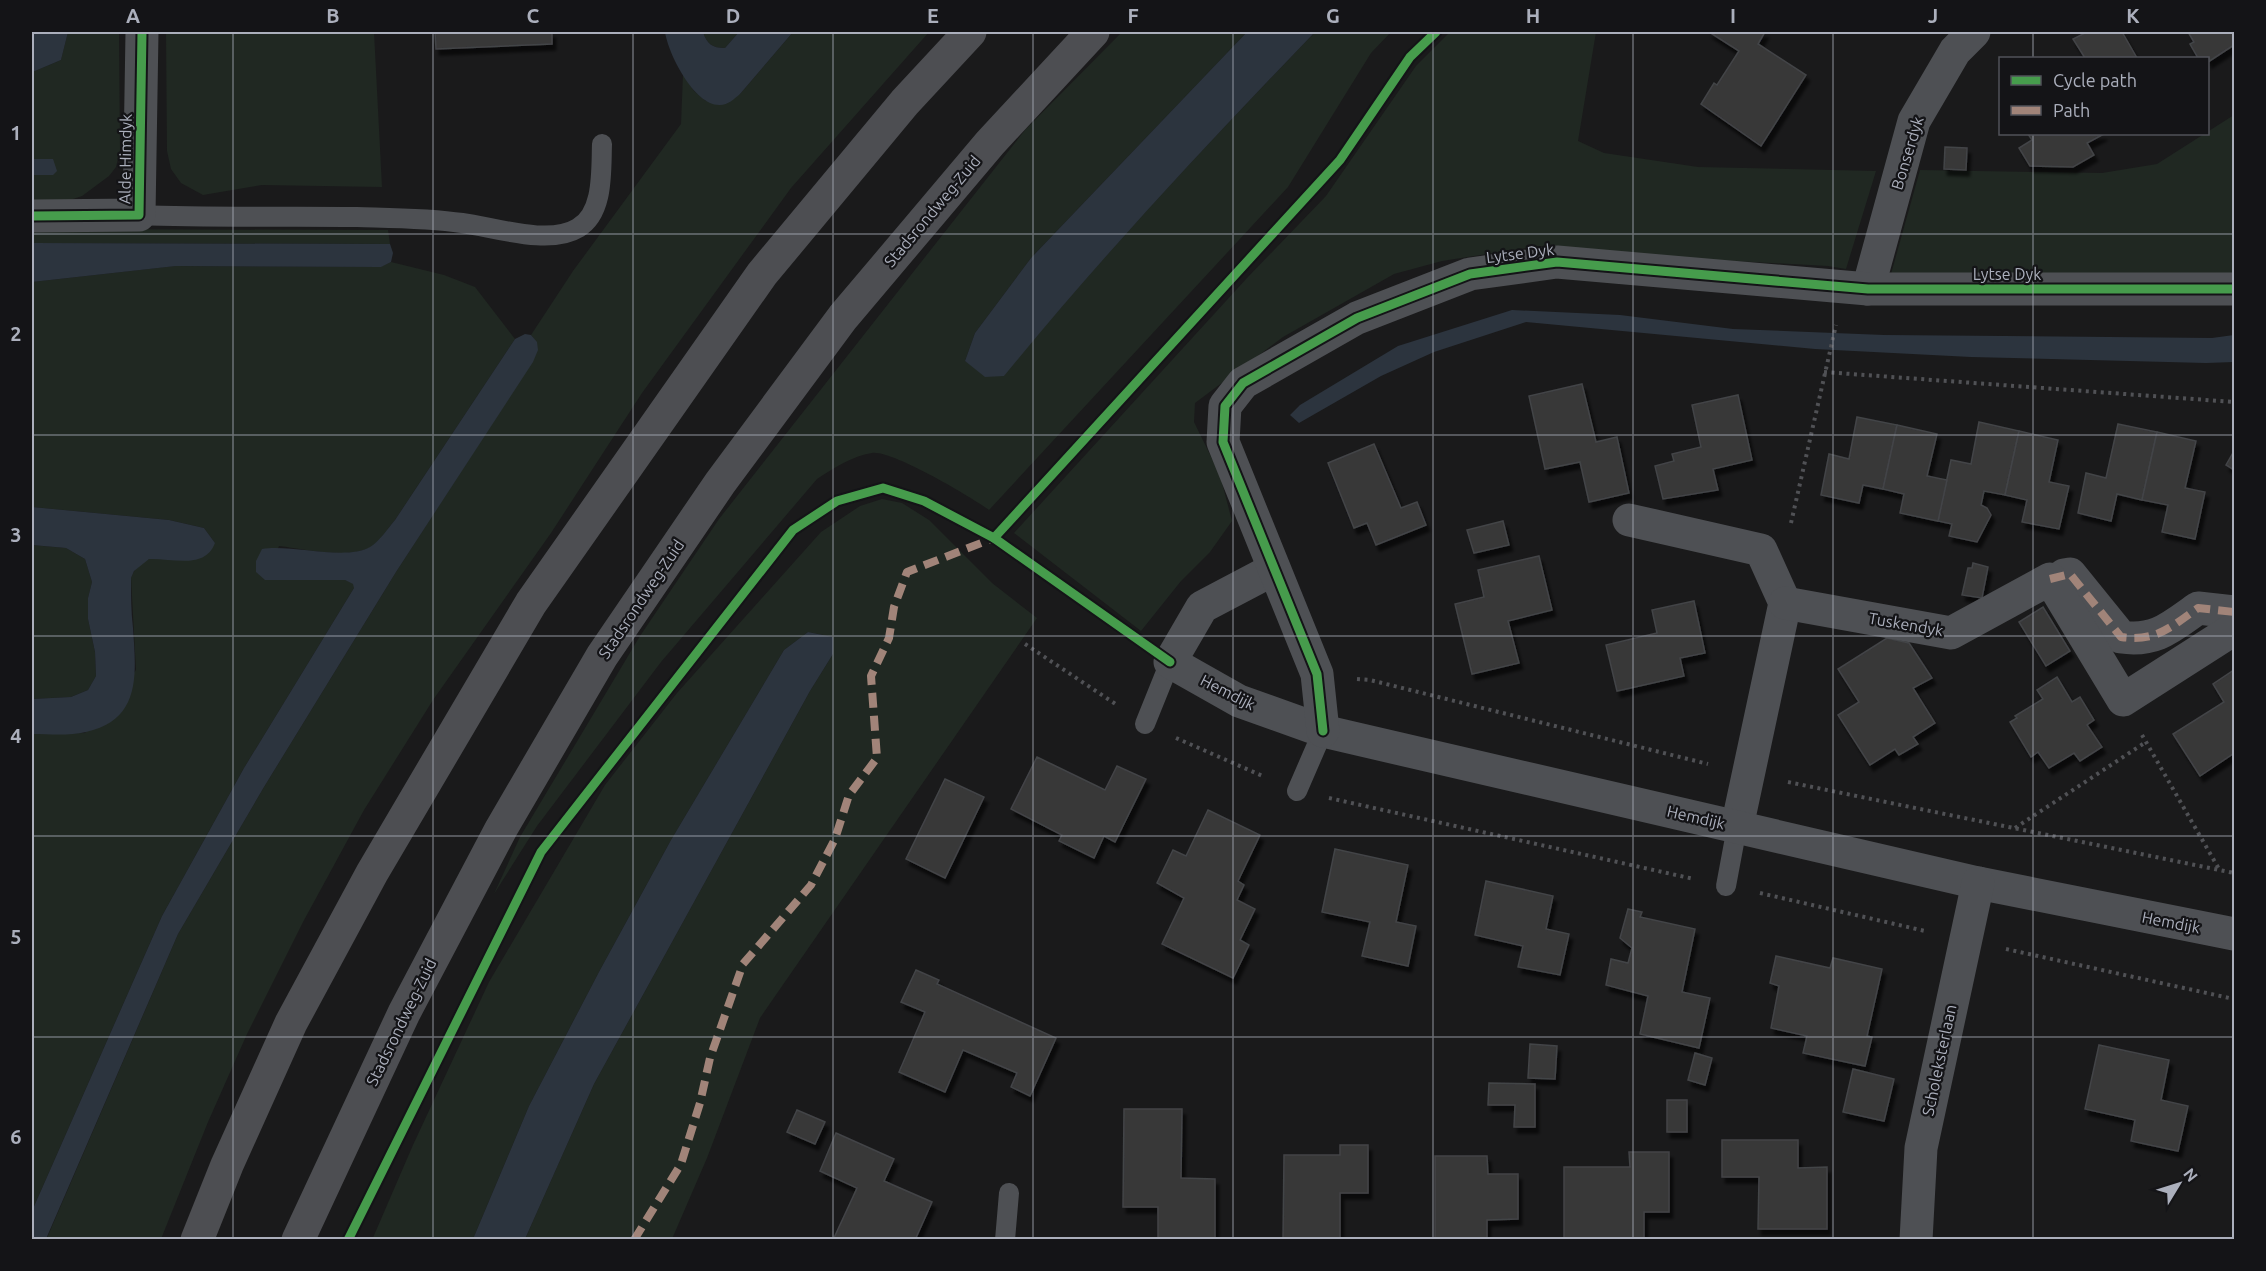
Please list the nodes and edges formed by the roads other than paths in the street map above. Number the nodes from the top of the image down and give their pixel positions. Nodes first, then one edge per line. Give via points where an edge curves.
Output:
1 (142, 32) edge
2 (970, 32) edge
3 (1093, 32) edge
4 (1974, 32) edge
5 (602, 144) dead end
6 (139, 215) junction
7 (32, 216) edge
8 (1868, 289) junction
9 (2235, 289) edge
10 (1629, 520) dead end
11 (1274, 568) junction
12 (2050, 579) junction
13 (1785, 603) junction
14 (2235, 612) edge
15 (2235, 629) edge
16 (1170, 662) junction
17 (1145, 724) road end
18 (1323, 731) junction
19 (1297, 791) road end
20 (1737, 827) junction
21 (1978, 884) junction
22 (1726, 886) road end
23 (2235, 934) edge
24 (1009, 1193) dead end
25 (197, 1239) edge
26 (298, 1239) edge
27 (1005, 1239) edge
28 (1916, 1239) edge

1 - 6 street, Alde Himdyk
2 - 25 main road via 905,102 762,274 531,603 372,873 291,1023
3 - 26 main road, Stadsrondweg-Zuid via 990,143 843,316 720,483 602,656 501,829 404,1013
4 - 8 street, Bonserdyk via 1955,51 1914,121
5 - 6 lane via 598,198 579,228 562,235 387,218
6 - 7 street, Alde Himdyk
8 - 9 street, Lytse Dyk
8 - 11 street, Lytse Dyk via 1557,262 1470,274 1357,318 1243,383 1225,406 1223,442
10 - 13 street via 1761,550
11 - 16 street via 1202,607
11 - 18 street, Lytse Dyk via 1317,674
12 - 13 street, Tuskendyk via 1951,633
12 - 14 street via 2070,574 2121,637 2134,639 2162,633 2198,608
12 - 15 street via 2123,700
13 - 20 street
16 - 17 lane
16 - 18 street, Hemdijk via 1239,701
18 - 19 lane
18 - 20 street, Hemdijk
20 - 21 street, Hemdijk
20 - 22 lane
21 - 23 street, Hemdijk
21 - 28 street, Scholeksterlaan via 1921,1148
24 - 27 lane

